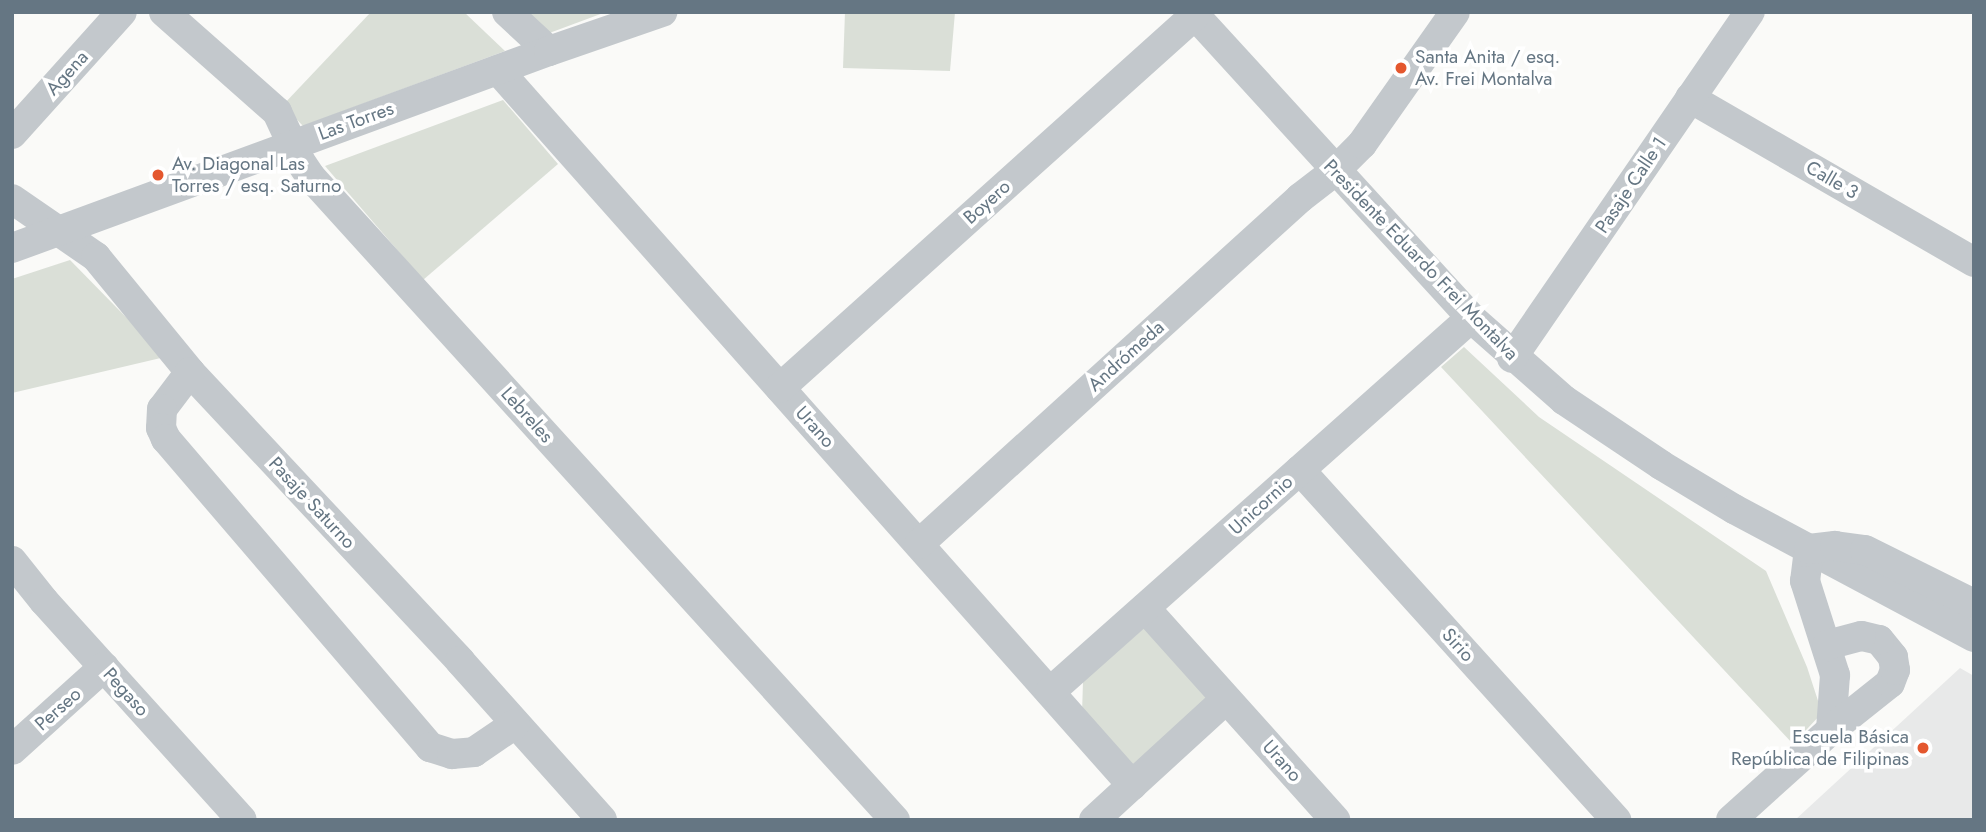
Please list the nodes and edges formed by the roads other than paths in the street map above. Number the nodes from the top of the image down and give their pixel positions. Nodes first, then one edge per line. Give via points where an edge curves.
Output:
1 (122, 12) edge
2 (164, 12) edge
3 (507, 12) edge
4 (662, 12) edge
5 (1455, 12) edge
6 (1750, 12) edge
7 (1193, 14) edge
8 (549, 51) junction
9 (498, 70) junction
10 (1690, 98) junction
11 (12, 134) edge
12 (294, 144) junction
13 (1335, 171) junction
14 (12, 199) edge
15 (57, 230) junction
16 (12, 248) edge
17 (1974, 262) edge
18 (1472, 318) junction
19 (1512, 358) junction
20 (190, 372) junction
21 (780, 388) junction
22 (1300, 470) junction
23 (919, 544) junction
24 (1809, 550) junction
25 (12, 561) edge
26 (1974, 604) edge
27 (1145, 608) junction
28 (1974, 637) edge
29 (1827, 645) junction
30 (104, 667) junction
31 (1050, 692) junction
32 (1226, 699) junction
33 (515, 724) junction
34 (1831, 730) junction
35 (12, 750) edge
36 (1132, 785) junction
37 (240, 819) edge
38 (602, 820) edge
39 (895, 820) edge
40 (1094, 820) edge
41 (1335, 820) edge
42 (1616, 820) edge
43 (1731, 820) edge

1 - 11 street, Agena
2 - 12 street, Lebreles via 277,112
3 - 8 street
4 - 8 street, Las Torres
5 - 13 street, Andrómeda via 1362,144
6 - 10 street, Pasaje Calle 1
7 - 13 street, Presidente Eduardo Frei Montalva
7 - 21 street, Boyero
8 - 9 street, Las Torres
9 - 12 street, Las Torres
9 - 21 street, Urano
10 - 17 street, Calle 3
10 - 19 street, Pasaje Calle 1
12 - 15 street, Las Torres
12 - 39 street, Lebreles via 310,176
13 - 18 street, Presidente Eduardo Frei Montalva
13 - 23 street, Andrómeda
14 - 15 street, Pasaje Saturno
15 - 16 street, Las Torres
15 - 20 street, Pasaje Saturno via 96,257
18 - 19 street, Presidente Eduardo Frei Montalva
18 - 22 street, Unicornio
19 - 24 street, Presidente Eduardo Frei Montalva via 1615,436
20 - 33 street, Pasaje Saturno
20 - 33 street via 162,409 161,428 166,439 430,747 452,754 474,752
21 - 23 street, Urano
22 - 27 street, Unicornio
22 - 42 street, Sirio
23 - 31 street, Urano
24 - 26 street via 1835,546 1865,550
24 - 28 street, Presidente Eduardo Frei Montalva
24 - 29 street via 1805,581
25 - 30 street, Pegaso
27 - 31 street, Unicornio
27 - 32 street, Urano
29 - 34 street via 1835,676
29 - 34 street via 1870,636 1888,647 1895,670 1890,682
30 - 35 street, Perseo
30 - 37 street, Pegaso
31 - 36 street, Urano
32 - 36 street
32 - 41 street, Urano
33 - 38 street, Pasaje Saturno
34 - 43 street
36 - 40 street

